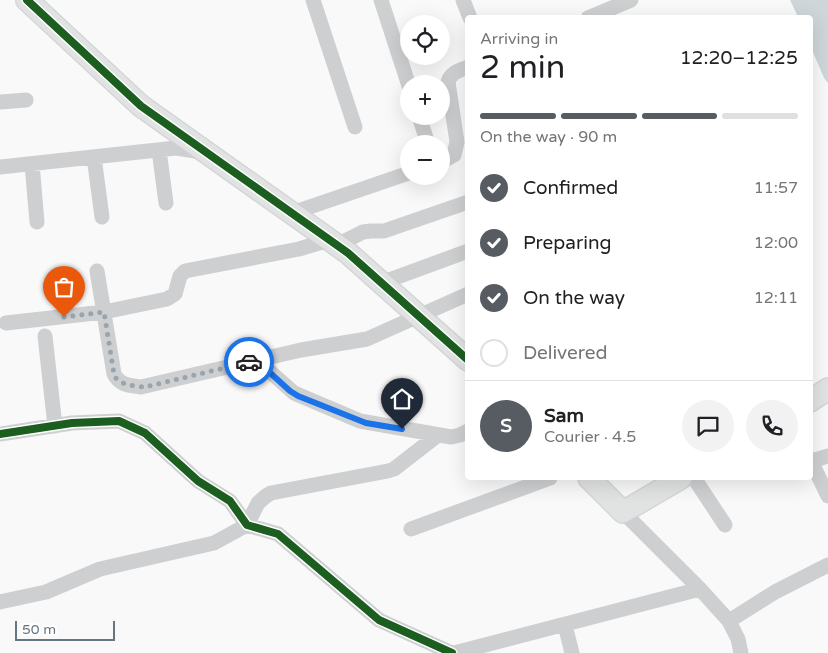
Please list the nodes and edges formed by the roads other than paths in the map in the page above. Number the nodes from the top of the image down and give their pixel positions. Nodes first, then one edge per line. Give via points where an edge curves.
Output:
1 (27, 0) edge
2 (314, 0) edge
3 (381, 0) edge
4 (463, 0) edge
5 (631, 0) edge
6 (469, 15) edge
7 (595, 15) edge
8 (465, 68) edge
9 (405, 75) edge
10 (26, 100) dead end
11 (0, 102) edge
12 (355, 127) dead end
13 (159, 150) junction
14 (206, 152) junction
15 (94, 157) junction
16 (450, 157) edge
17 (32, 164) junction
18 (0, 167) edge
19 (400, 176) edge
20 (166, 203) dead end
21 (465, 203) edge
22 (292, 213) junction
23 (102, 217) dead end
24 (37, 222) dead end
25 (333, 242) junction
26 (465, 252) edge
27 (97, 271) dead end
28 (381, 283) junction
29 (465, 295) edge
30 (104, 312) junction
31 (419, 316) junction
32 (6, 324) dead end
33 (45, 336) dead end
34 (464, 352) edge
35 (256, 360) junction
36 (828, 389) edge
37 (813, 398) edge
38 (54, 426) junction
39 (465, 432) edge
40 (0, 434) edge
41 (438, 435) junction
42 (828, 456) edge
43 (813, 460) edge
44 (813, 464) edge
45 (545, 480) edge
46 (591, 480) edge
47 (678, 480) edge
48 (695, 480) edge
49 (828, 496) edge
50 (623, 512) junction
51 (247, 524) junction
52 (725, 526) dead end
53 (411, 529) dead end
54 (828, 565) edge
55 (700, 589) junction
56 (0, 602) edge
57 (729, 621) junction
58 (565, 625) junction
59 (432, 648) edge
60 (453, 653) edge
61 (572, 653) edge
62 (741, 653) edge

1 - 14 street via 141,106
2 - 12 street
3 - 9 street
4 - 6 street
5 - 7 street
8 - 16 street via 451,74 448,82 457,142 456,152
10 - 11 street
13 - 14 street via 176,148
13 - 15 street
13 - 20 street
14 - 22 street
15 - 17 street
15 - 23 street
17 - 18 street
17 - 24 street
19 - 22 street
21 - 25 street via 384,231 363,232
22 - 25 street
25 - 28 street
25 - 30 street via 185,271 172,297
26 - 28 street
27 - 30 street
28 - 31 street
29 - 31 street
30 - 32 street
30 - 35 street via 114,374 122,383 145,387
31 - 34 street
31 - 35 street via 367,339
33 - 38 street
35 - 41 street via 298,396 366,423
36 - 37 street
38 - 40 street
38 - 51 street via 119,421 145,432 198,481 230,501
39 - 41 street via 456,437
41 - 51 street via 388,472 271,493 258,503
42 - 43 street
44 - 49 street
45 - 53 street
46 - 50 street
47 - 50 street
48 - 52 street
50 - 55 street
51 - 56 street via 214,543 100,570 46,592
51 - 59 street via 278,534 379,620
54 - 57 street via 775,592
55 - 57 street
55 - 58 street
57 - 62 street
58 - 60 street
58 - 61 street
59 - 60 street

